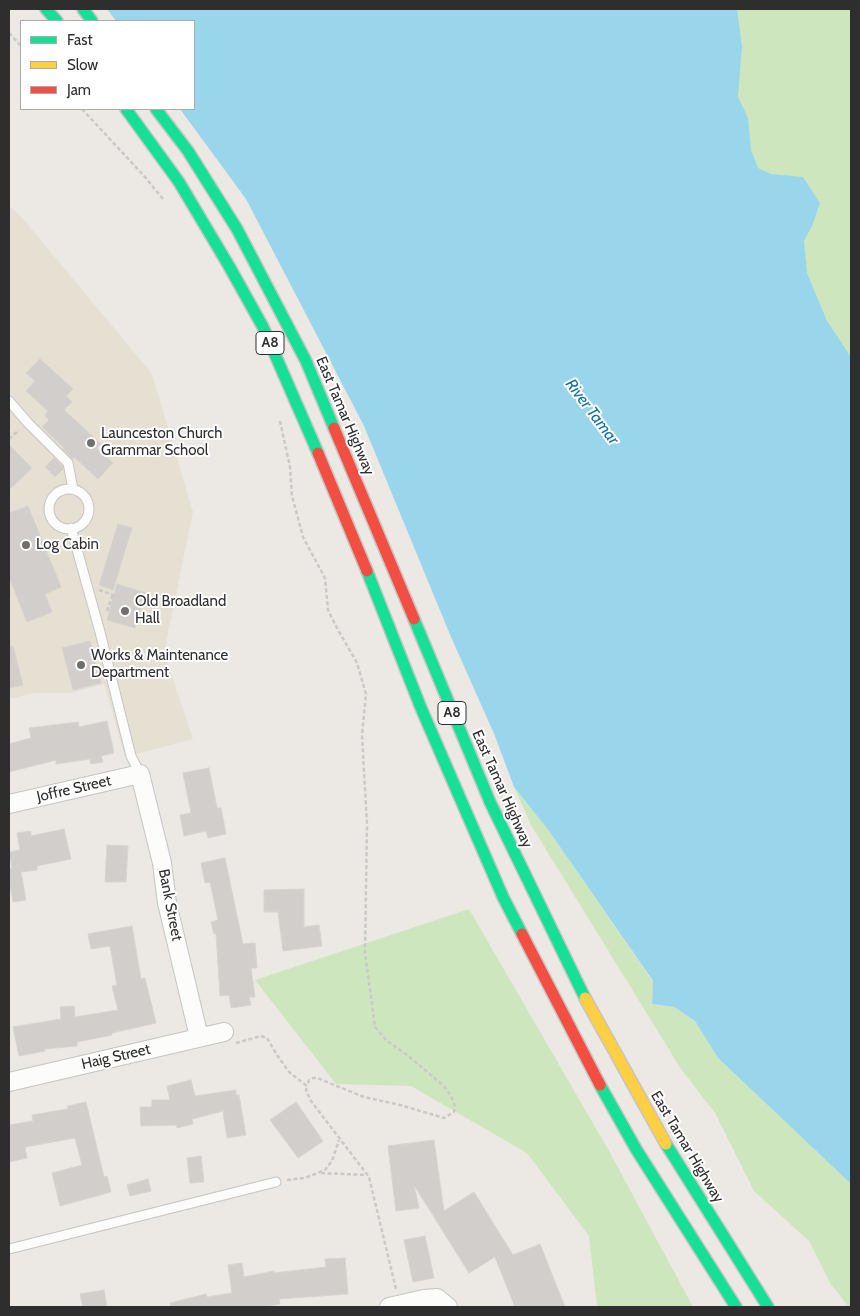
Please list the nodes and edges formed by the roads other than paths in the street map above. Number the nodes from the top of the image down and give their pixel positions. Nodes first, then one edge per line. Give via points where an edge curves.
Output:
1 (46, 9) edge
2 (83, 9) edge
3 (55, 20) edge
4 (91, 20) edge
5 (127, 110) edge
6 (157, 110) edge
7 (9, 401) edge
8 (73, 489) junction
9 (71, 528) junction
10 (140, 774) junction
11 (9, 804) edge
12 (199, 1037) junction
13 (229, 1038) road end
14 (9, 1082) edge
15 (276, 1182) road end
16 (9, 1250) edge
17 (442, 1303) edge
18 (395, 1306) edge
19 (736, 1307) edge
20 (768, 1307) edge

1 - 3 highway
2 - 4 highway
5 - 19 highway, A8 via 179,182 267,336 350,529 420,708 503,897 595,1077
6 - 20 highway, East Tamar Highway / A8 via 192,158 237,230 306,361 490,802 591,1011 659,1133
7 - 8 lane via 68,463
8 - 9 lane via 87,500 88,512 82,523
8 - 9 lane via 61,491 49,505 54,522
9 - 10 lane via 131,756
10 - 11 street, Joffre Street
10 - 12 street, Bank Street
12 - 13 street, Haig Street
12 - 14 street, Haig Street
15 - 16 lane
17 - 18 street via 424,1299

